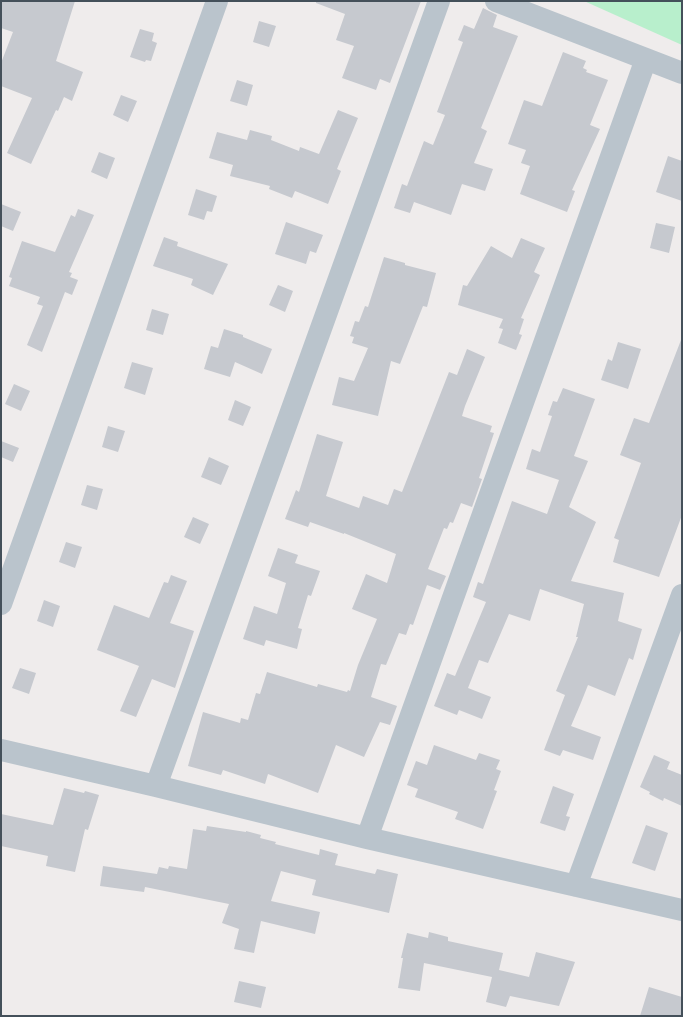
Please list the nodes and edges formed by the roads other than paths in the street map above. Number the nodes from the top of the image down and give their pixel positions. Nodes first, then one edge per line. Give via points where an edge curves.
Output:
1 (217, 1) edge
2 (439, 1) edge
3 (496, 1) edge
4 (646, 59) junction
5 (682, 73) edge
6 (682, 595) edge
7 (1, 604) edge
8 (1, 750) edge
9 (156, 786) junction
10 (367, 838) junction
11 (576, 886) junction
12 (682, 910) edge

1 - 7 street
2 - 9 street
3 - 4 street
4 - 5 street
4 - 10 street
6 - 11 street
8 - 9 street
9 - 10 street
10 - 11 street
11 - 12 street

